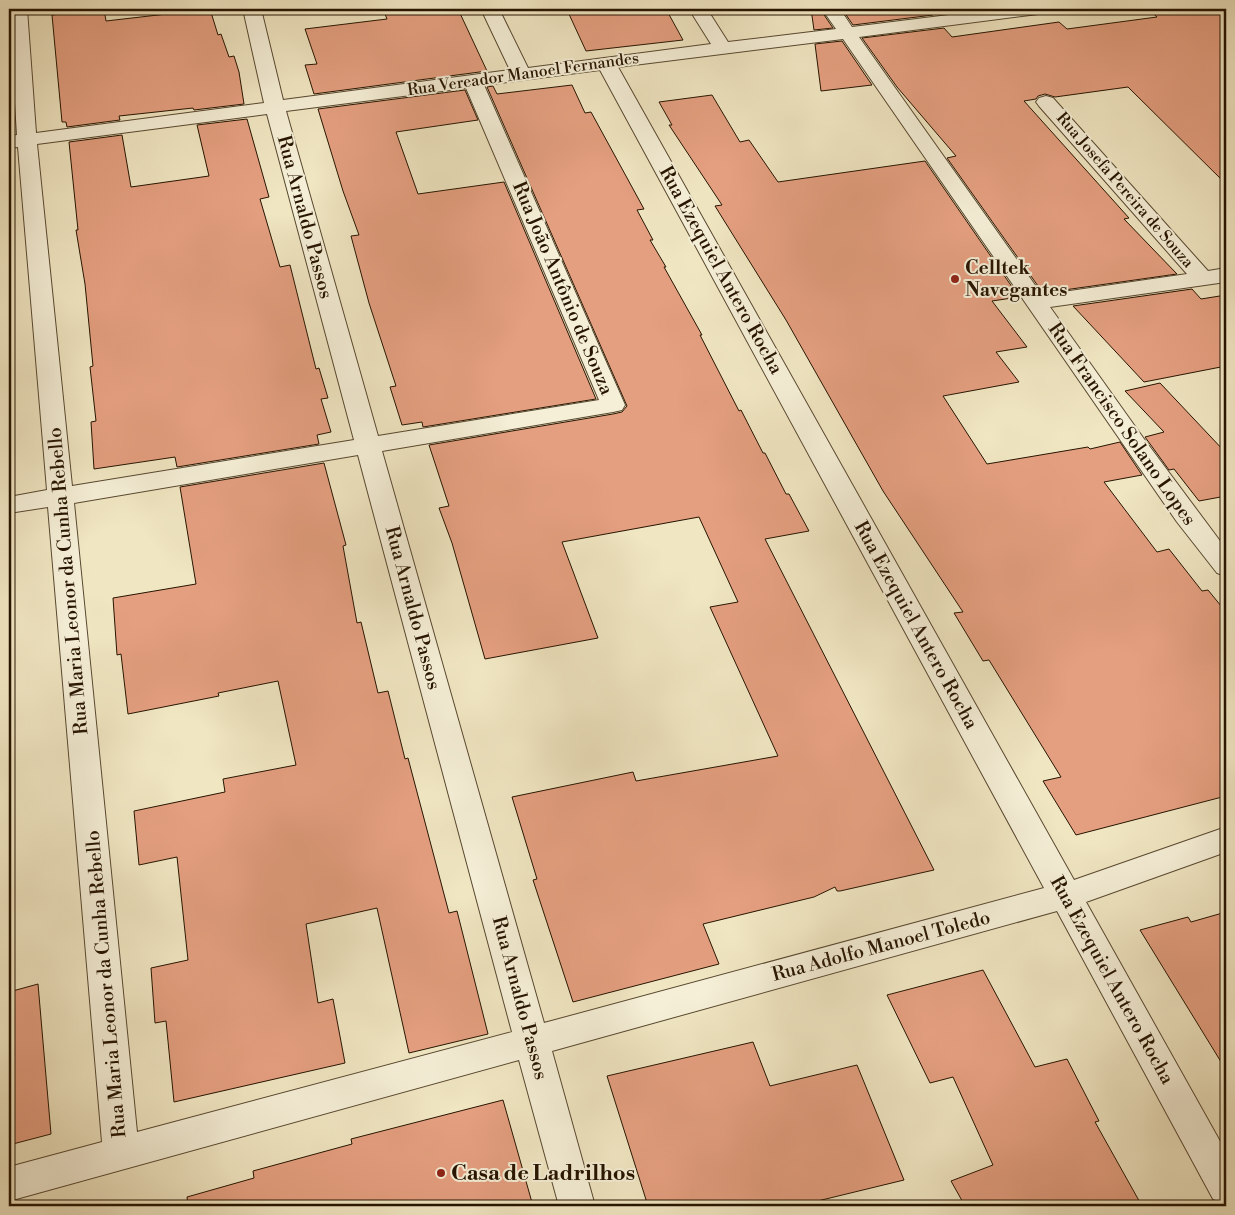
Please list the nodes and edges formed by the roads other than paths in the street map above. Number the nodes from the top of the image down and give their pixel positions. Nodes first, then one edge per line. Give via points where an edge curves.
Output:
1 (18, 9) edge
2 (252, 9) edge
3 (490, 9) edge
4 (698, 9) edge
5 (831, 9) edge
6 (1028, 9) edge
7 (849, 32) junction
8 (723, 48) junction
9 (606, 63) junction
10 (521, 74) junction
11 (473, 81) junction
12 (1046, 102) dead end
13 (275, 107) junction
14 (18, 141) edge
15 (1226, 275) edge
16 (1203, 279) junction
17 (1037, 302) junction
18 (368, 446) junction
19 (61, 496) junction
20 (9, 505) edge
21 (1226, 567) edge
22 (1226, 839) edge
23 (1065, 896) junction
24 (532, 1043) junction
25 (121, 1153) junction
26 (9, 1184) edge
27 (1226, 1187) edge
28 (577, 1206) edge

1 - 14 street, Rua Maria Leonor da Cunha Rebello
2 - 13 street, Rua Arnaldo Passos
3 - 10 street
4 - 8 street
5 - 7 street, Rua Francisco Solano Lopes
6 - 7 street, Rua Vereador Manoel Fernandes
7 - 8 street, Rua Vereador Manoel Fernandes
7 - 17 street, Rua Francisco Solano Lopes
8 - 9 street, Rua Vereador Manoel Fernandes
9 - 10 street, Rua Vereador Manoel Fernandes
9 - 23 street, Rua Ezequiel Antero Rocha
10 - 11 street, Rua Vereador Manoel Fernandes
11 - 13 street, Rua Vereador Manoel Fernandes
11 - 18 street, Rua João Antônio de Souza via 613,405
12 - 16 street, Rua Josefa Pereira de Souza
13 - 14 street, Rua Vereador Manoel Fernandes
13 - 18 street, Rua Arnaldo Passos
14 - 19 street, Rua Maria Leonor da Cunha Rebello
15 - 16 street
16 - 17 street
17 - 21 street, Rua Francisco Solano Lopes via 1180,508
18 - 19 street
18 - 24 street, Rua Arnaldo Passos
19 - 20 street
19 - 25 street, Rua Maria Leonor da Cunha Rebello
22 - 23 street, Rua Adolfo Manoel Toledo
23 - 24 street, Rua Adolfo Manoel Toledo
23 - 27 street, Rua Ezequiel Antero Rocha
24 - 25 street, Rua Adolfo Manoel Toledo
24 - 28 street, Rua Arnaldo Passos
25 - 26 street, Rua Adolfo Manoel Toledo

